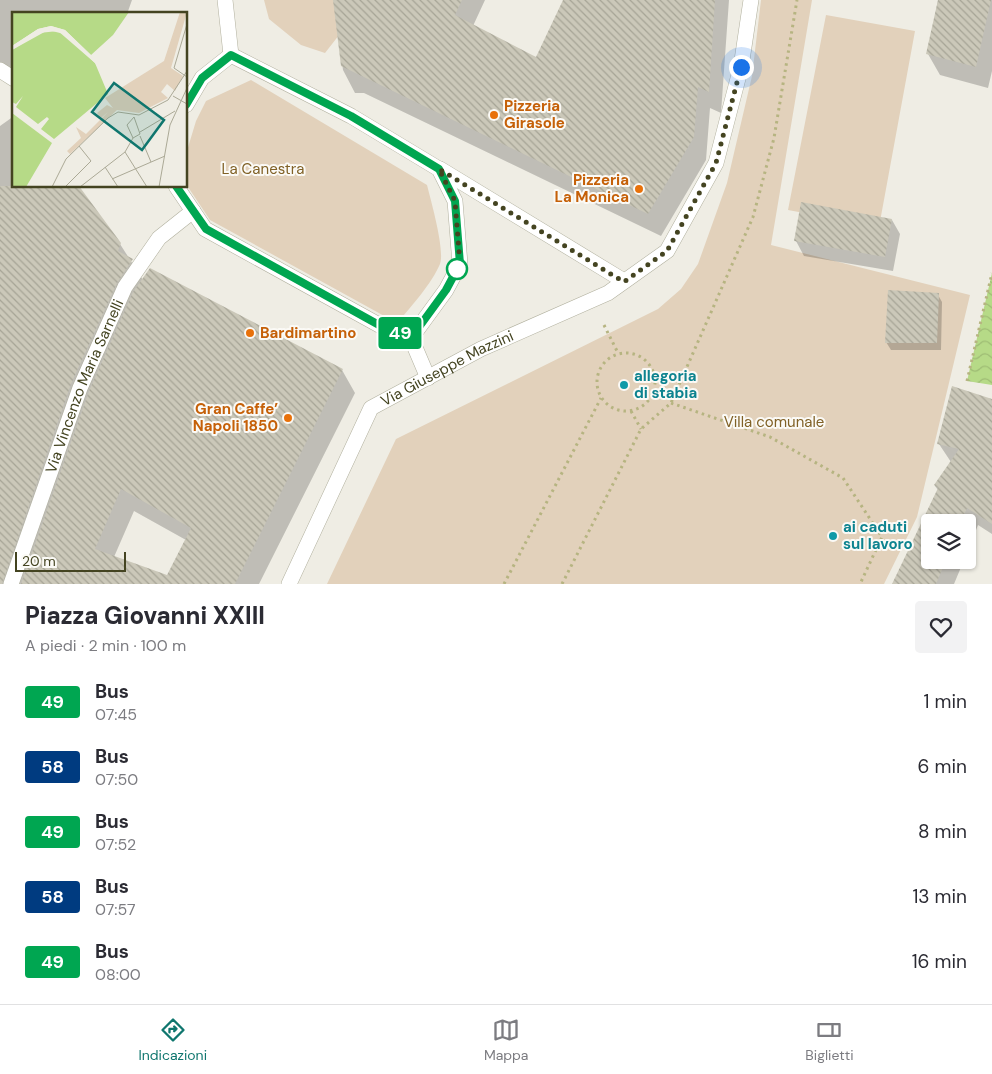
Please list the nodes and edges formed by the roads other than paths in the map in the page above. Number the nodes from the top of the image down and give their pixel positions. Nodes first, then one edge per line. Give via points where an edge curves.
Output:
1 (225, 0) edge
2 (751, 0) edge
3 (231, 55) junction
4 (0, 70) edge
5 (12, 78) edge
6 (188, 102) edge
7 (439, 169) junction
8 (177, 188) edge
9 (193, 211) junction
10 (624, 282) junction
11 (411, 338) junction
12 (428, 378) junction
13 (11, 584) edge
14 (289, 584) edge

1 - 3 street
2 - 10 street, Via Giuseppe Mazzini via 741,67 716,163 667,251
3 - 6 street via 202,78
3 - 7 street via 351,116
4 - 5 street
7 - 10 street
7 - 11 street via 455,201 460,264 446,290
8 - 9 street
9 - 11 street via 206,229 379,325
9 - 13 street, Via Vincenzo Maria Sarnelli via 159,238 125,286 80,388
10 - 12 street, Via Giuseppe Mazzini via 608,293 481,350
11 - 12 street
12 - 14 street, Via Giuseppe Mazzini via 371,408

